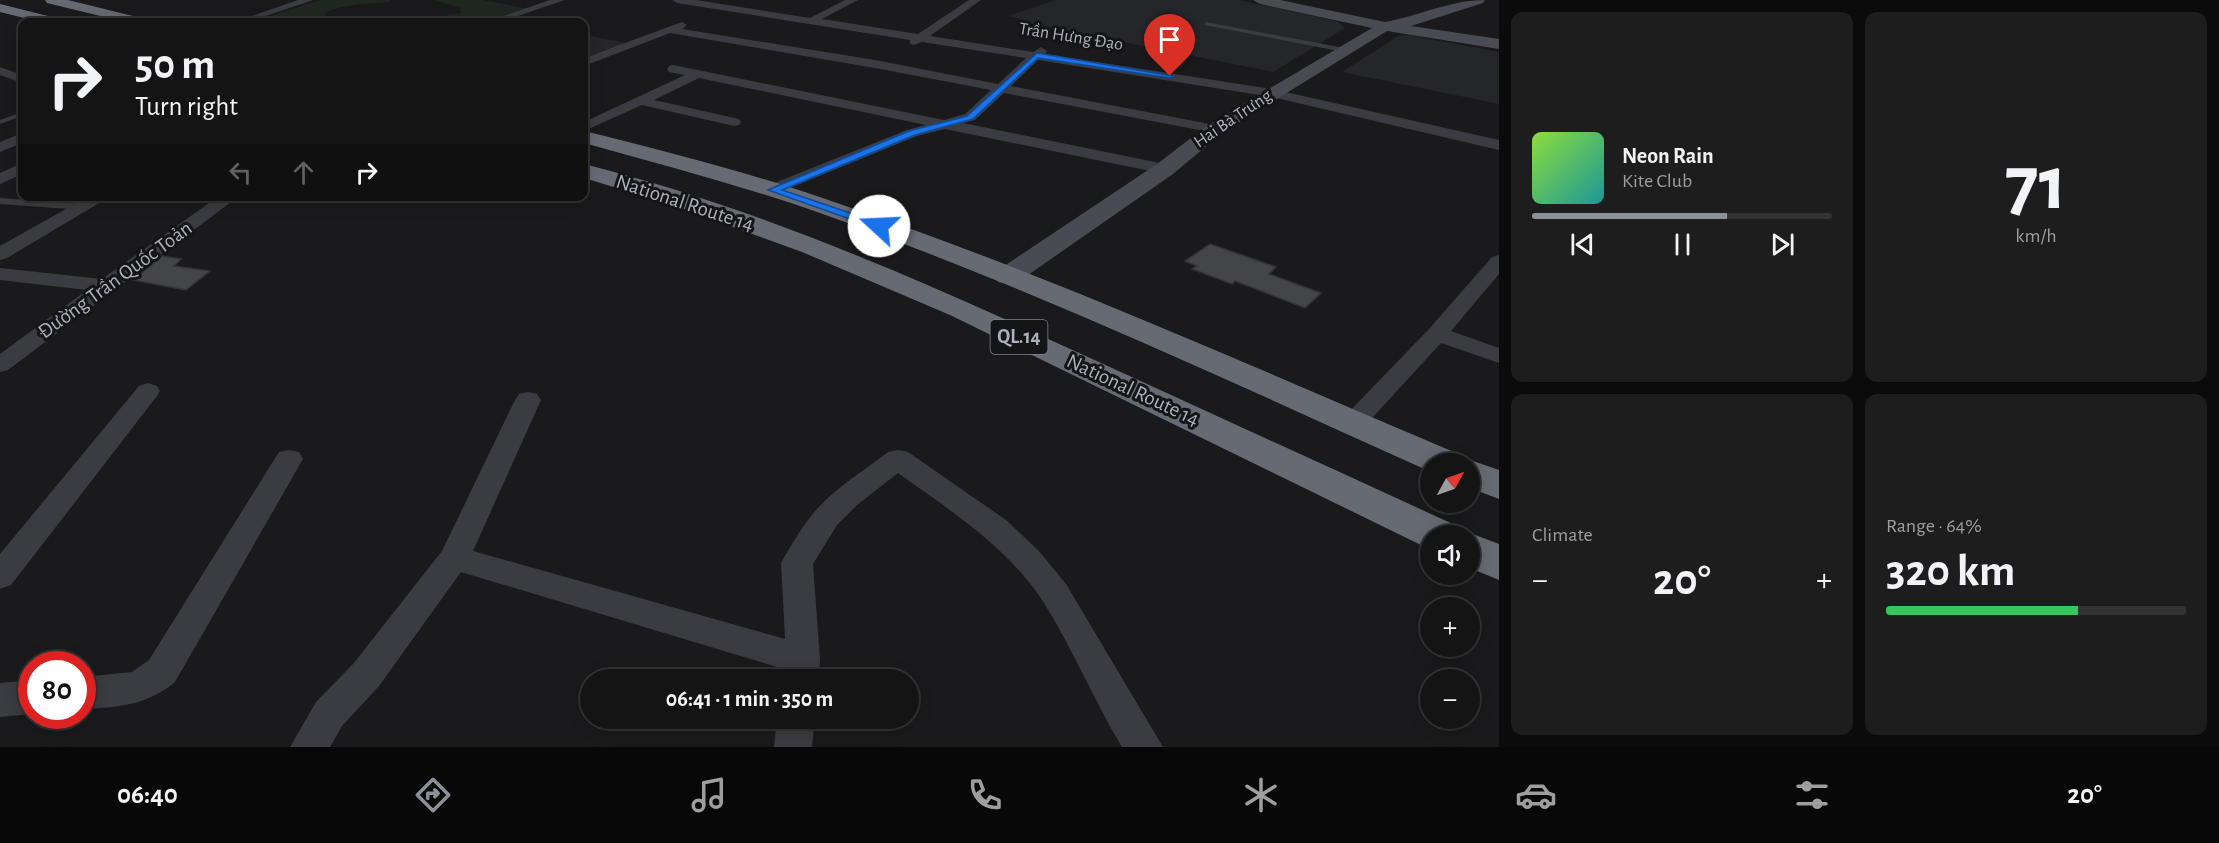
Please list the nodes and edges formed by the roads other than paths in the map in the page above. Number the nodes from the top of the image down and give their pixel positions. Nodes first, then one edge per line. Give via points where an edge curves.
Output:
1 (52, 0) edge
2 (308, 0) edge
3 (560, 0) edge
4 (677, 0) edge
5 (705, 0) edge
6 (749, 0) edge
7 (853, 0) edge
8 (972, 0) edge
9 (1260, 0) edge
10 (1478, 0) edge
11 (520, 2) dead end
12 (542, 6) junction
13 (732, 6) junction
14 (0, 8) edge
15 (708, 15) dead end
16 (39, 18) edge
17 (125, 18) edge
18 (252, 18) edge
19 (504, 18) edge
20 (815, 19) junction
21 (688, 22) dead end
22 (1206, 24) dead end
23 (1385, 26) junction
24 (669, 30) junction
25 (924, 36) junction
26 (1499, 44) edge
27 (1344, 50) junction
28 (1039, 53) junction
29 (588, 60) edge
30 (875, 64) junction
31 (674, 69) dead end
32 (0, 71) edge
33 (698, 74) junction
34 (18, 78) edge
35 (18, 80) edge
36 (0, 83) edge
37 (851, 87) dead end
38 (1000, 88) junction
39 (1275, 91) junction
40 (832, 100) junction
41 (641, 101) junction
42 (18, 115) edge
43 (0, 122) edge
44 (734, 122) dead end
45 (947, 123) junction
46 (588, 125) edge
47 (1215, 129) junction
48 (588, 138) edge
49 (1499, 138) edge
50 (18, 140) edge
51 (1499, 145) edge
52 (0, 147) edge
53 (1165, 168) junction
54 (18, 170) edge
55 (588, 172) edge
56 (0, 179) edge
57 (773, 190) junction
58 (0, 201) edge
59 (93, 201) edge
60 (224, 201) edge
61 (82, 207) junction
62 (0, 254) edge
63 (1499, 261) edge
64 (0, 274) edge
65 (1008, 276) junction
66 (105, 286) junction
67 (1437, 334) junction
68 (1499, 356) edge
69 (0, 365) edge
70 (148, 391) dead end
71 (528, 400) dead end
72 (1353, 423) junction
73 (1423, 453) edge
74 (289, 459) dead end
75 (1480, 477) edge
76 (1499, 485) edge
77 (1420, 527) edge
78 (1480, 554) edge
79 (454, 558) junction
80 (1499, 563) edge
81 (0, 576) edge
82 (802, 669) edge
83 (96, 692) edge
84 (18, 698) edge
85 (0, 700) edge
86 (794, 729) edge
87 (309, 747) edge
88 (792, 747) edge
89 (1144, 747) edge

1 - 17 highway
2 - 18 street
3 - 12 street
4 - 13 street
5 - 13 street
6 - 13 street
7 - 20 street
8 - 25 street
9 - 23 street
10 - 23 street, Hai Bà Trưng
11 - 12 street
12 - 19 street
13 - 15 street
13 - 20 street
14 - 16 highway
20 - 25 street
21 - 24 street
22 - 27 lane
23 - 26 street
23 - 27 street, Hai Bà Trưng
24 - 29 street
24 - 30 street
25 - 28 street
25 - 30 street
27 - 39 street, Hai Bà Trưng
28 - 38 street
28 - 39 street
30 - 38 street
31 - 33 street
32 - 34 street
33 - 40 street
33 - 41 street
35 - 36 street
37 - 40 street
38 - 45 street via 970,117
38 - 47 street
39 - 47 street, Hai Bà Trưng
39 - 49 street
39 - 51 street
40 - 45 street
41 - 44 street
41 - 46 street
42 - 43 lane
45 - 53 street
45 - 57 street via 912,133
47 - 53 street, Hai Bà Trưng
48 - 57 highway, National Route 14 / QL.14
50 - 52 street
53 - 65 street, Hai Bà Trưng
54 - 56 street
55 - 77 highway, National Route 14 / QL.14 via 811,246 949,304
57 - 65 highway, National Route 14 / QL.14
58 - 61 lane
59 - 61 street
60 - 66 street, Đường Trần Quốc Toản
61 - 62 street
63 - 67 street
64 - 66 street
65 - 72 highway, National Route 14 / QL.14
66 - 69 street, Đường Trần Quốc Toản
67 - 68 street
67 - 72 street
70 - 81 street
71 - 79 street
72 - 73 highway, National Route 14 / QL.14
74 - 83 street via 162,671 138,689
75 - 76 highway
78 - 80 highway
79 - 82 street
79 - 87 street via 366,675 329,714
82 - 89 street via 797,563 826,517 898,459 995,528 1027,559 1055,593
84 - 85 street
86 - 88 street

